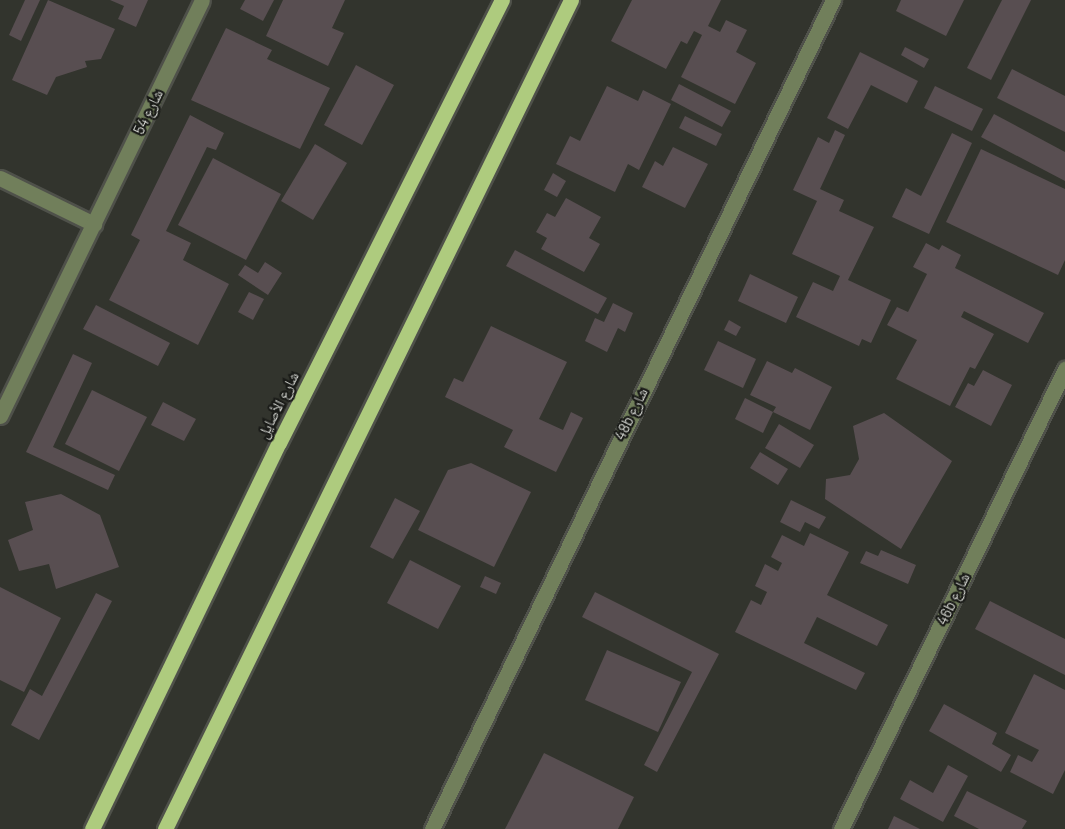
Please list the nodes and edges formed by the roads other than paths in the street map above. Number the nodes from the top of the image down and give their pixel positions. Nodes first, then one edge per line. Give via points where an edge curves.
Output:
1 (202, 0) edge
2 (502, 0) edge
3 (571, 0) edge
4 (833, 0) edge
5 (0, 178) edge
6 (94, 224) junction
7 (1065, 369) edge
8 (0, 416) edge
9 (92, 829) edge
10 (165, 829) edge
11 (432, 829) edge
12 (841, 829) edge

1 - 6 street, شارع 54
2 - 9 main road, شارع الأصايل via 279,443
3 - 10 main road
4 - 11 street, 48b شارع
5 - 6 street
6 - 8 street, شارع 54
7 - 12 street, 46b شارع

